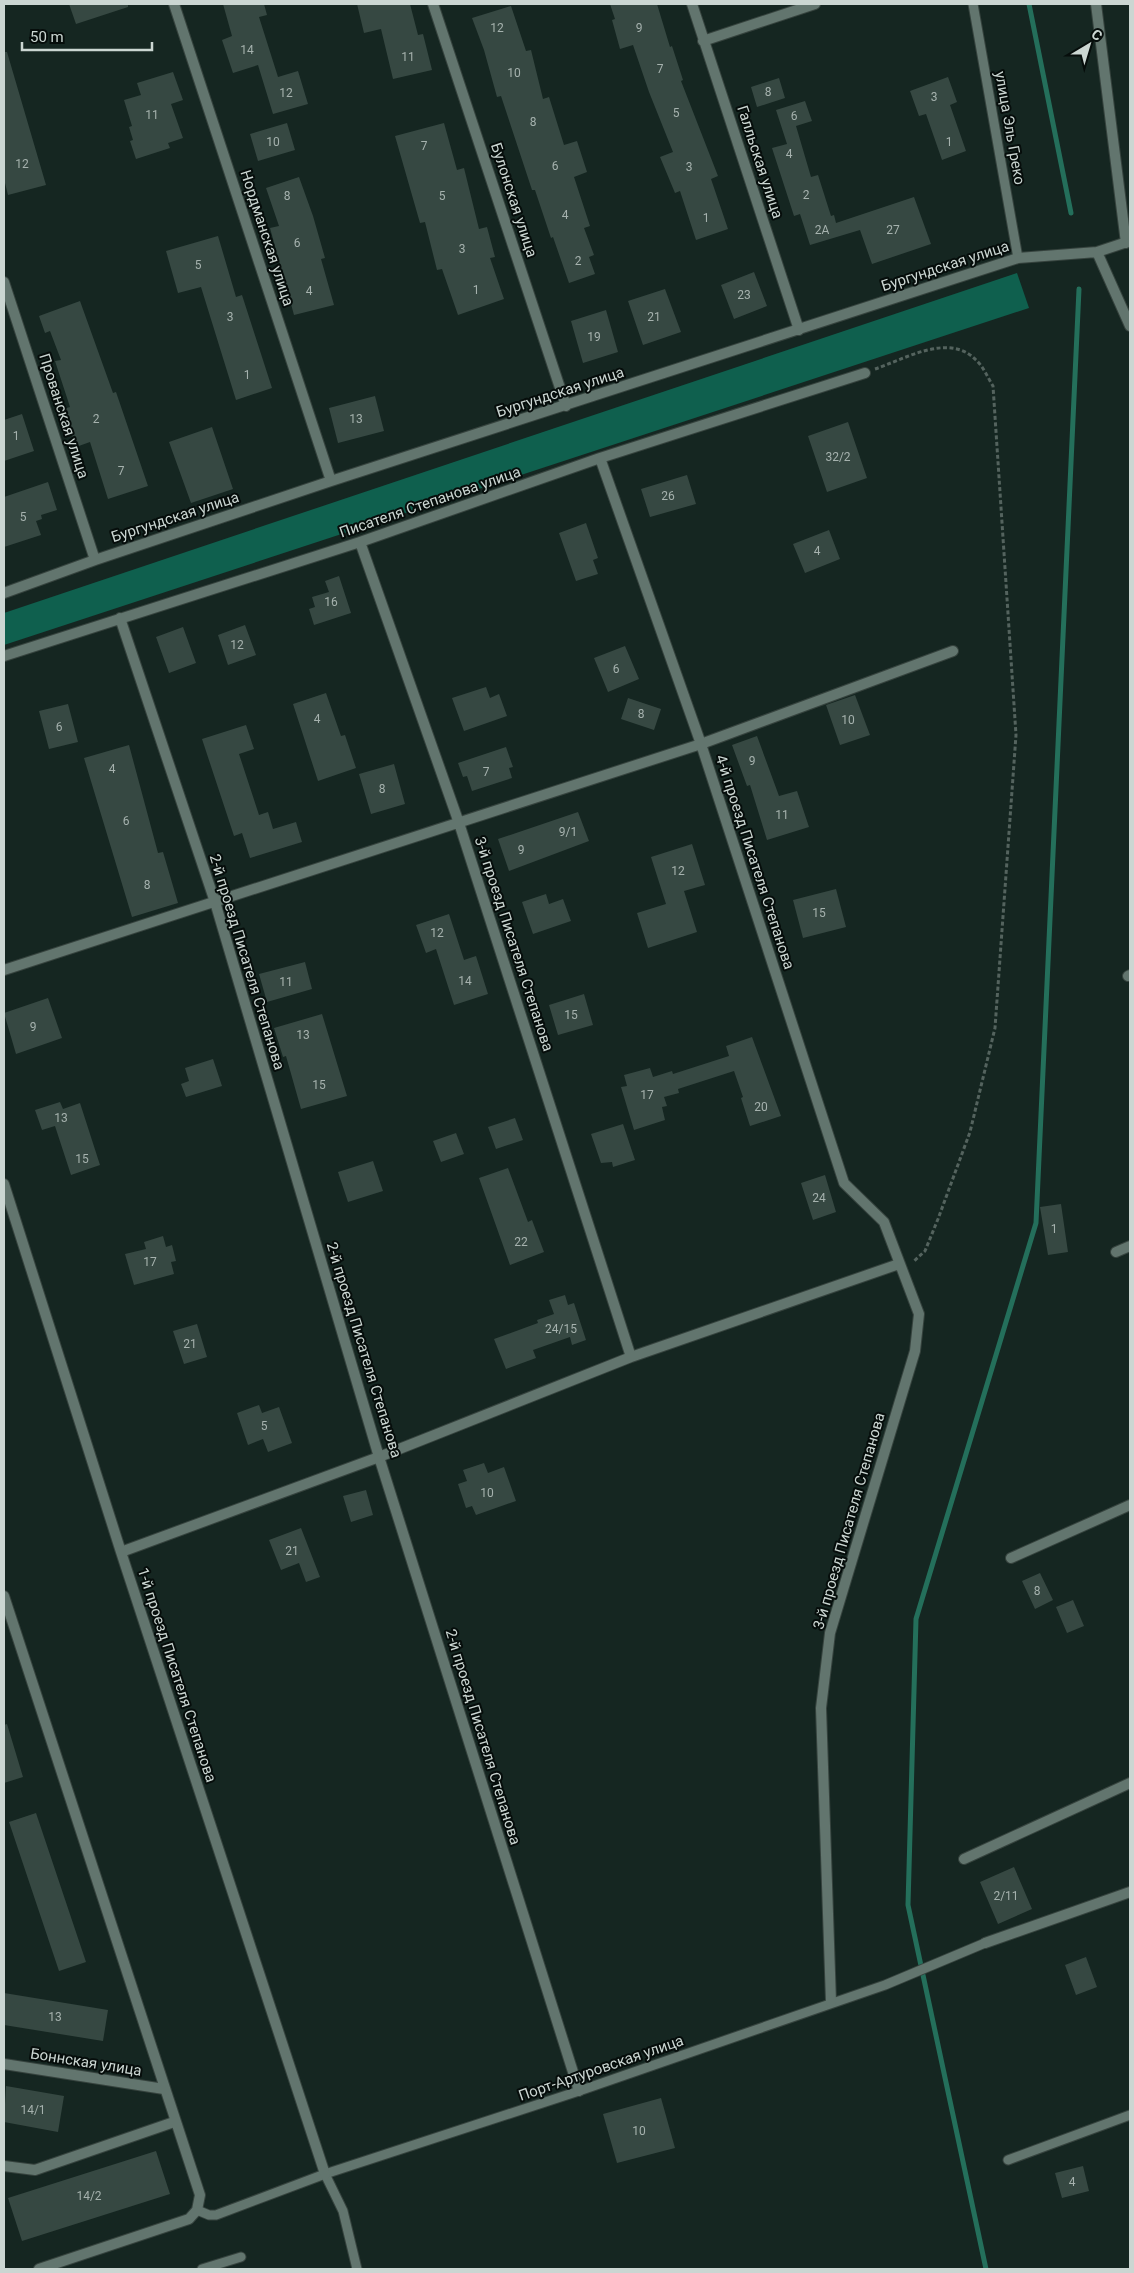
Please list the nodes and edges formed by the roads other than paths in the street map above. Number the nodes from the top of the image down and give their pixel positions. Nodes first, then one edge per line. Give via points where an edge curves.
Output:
1 (174, 4) edge
2 (433, 4) edge
3 (692, 4) edge
4 (815, 4) edge
5 (973, 4) edge
6 (1096, 4) edge
7 (704, 41) junction
8 (1128, 242) edge
9 (1097, 252) junction
10 (1018, 258) junction
11 (4, 282) edge
12 (1130, 326) edge
13 (800, 330) junction
14 (865, 373) road end
15 (566, 406) junction
16 (600, 458) junction
17 (331, 481) junction
18 (360, 542) junction
19 (95, 560) junction
20 (4, 593) edge
21 (120, 618) junction
22 (953, 651) dead end
23 (4, 656) edge
24 (701, 744) junction
25 (459, 823) junction
26 (215, 902) junction
27 (4, 970) edge
28 (4, 1184) edge
29 (1130, 1246) edge
30 (1116, 1252) dead end
31 (901, 1268) junction
32 (631, 1357) junction
33 (380, 1457) junction
34 (1130, 1505) edge
35 (121, 1552) junction
36 (1011, 1558) dead end
37 (4, 1596) edge
38 (1130, 1783) edge
39 (964, 1859) dead end
40 (1130, 1892) edge
41 (985, 1943) joint
42 (831, 2002) junction
43 (4, 2064) edge
44 (164, 2089) junction
45 (579, 2091) junction
46 (1130, 2115) edge
47 (174, 2122) junction
48 (1008, 2160) dead end
49 (4, 2166) edge
50 (325, 2174) junction
51 (197, 2210) junction
52 (241, 2257) dead end
53 (38, 2269) edge
54 (202, 2269) edge
55 (357, 2269) edge

1 - 17 street, Нордманская улица
2 - 15 street, Булонская улица
3 - 7 street, Галльская улица
4 - 7 street
5 - 10 lane, улица Эль Греко
6 - 8 street
7 - 13 street, Галльская улица
8 - 9 street, Бургундская улица
9 - 10 street, Бургундская улица
9 - 12 street
10 - 13 street, Бургундская улица
11 - 19 street, Прованская улица
13 - 15 street, Бургундская улица
14 - 16 street, Писателя Степанова улица
15 - 17 street, Бургундская улица
16 - 18 street, Писателя Степанова улица
16 - 24 street, 4-й проезд Писателя Степанова
17 - 19 street, Бургундская улица
18 - 21 street, Писателя Степанова улица
18 - 25 street, 3-й проезд Писателя Степанова
19 - 20 street, Бургундская улица
21 - 23 street, Писателя Степанова улица
21 - 26 street, 2-й проезд Писателя Степанова
22 - 24 street
24 - 25 street
24 - 31 street, 4-й проезд Писателя Степанова via 844,1183 884,1222
25 - 26 street
25 - 32 street, 3-й проезд Писателя Степанова
26 - 27 street
26 - 33 street, 2-й проезд Писателя Степанова
28 - 35 street, 1-й проезд Писателя Степанова
29 - 30 street
31 - 32 street
31 - 42 street, 3-й проезд Писателя Степанова via 919,1314 915,1351 830,1633 821,1708
32 - 33 street
33 - 35 street
33 - 45 street, 2-й проезд Писателя Степанова
34 - 36 street
35 - 50 street, 1-й проезд Писателя Степанова
37 - 44 street
38 - 39 street
40 - 41 street
41 - 42 lane, Порт-Артуровская улица via 885,1985
42 - 45 lane, Порт-Артуровская улица
43 - 44 street, Боннская улица
44 - 47 street
45 - 50 lane, Порт-Артуровская улица
46 - 48 lane
47 - 49 street via 35,2170
47 - 51 street via 200,2195
50 - 51 lane, Порт-Артуровская улица via 216,2215
50 - 55 lane via 343,2211
51 - 53 street via 189,2219
52 - 54 lane

